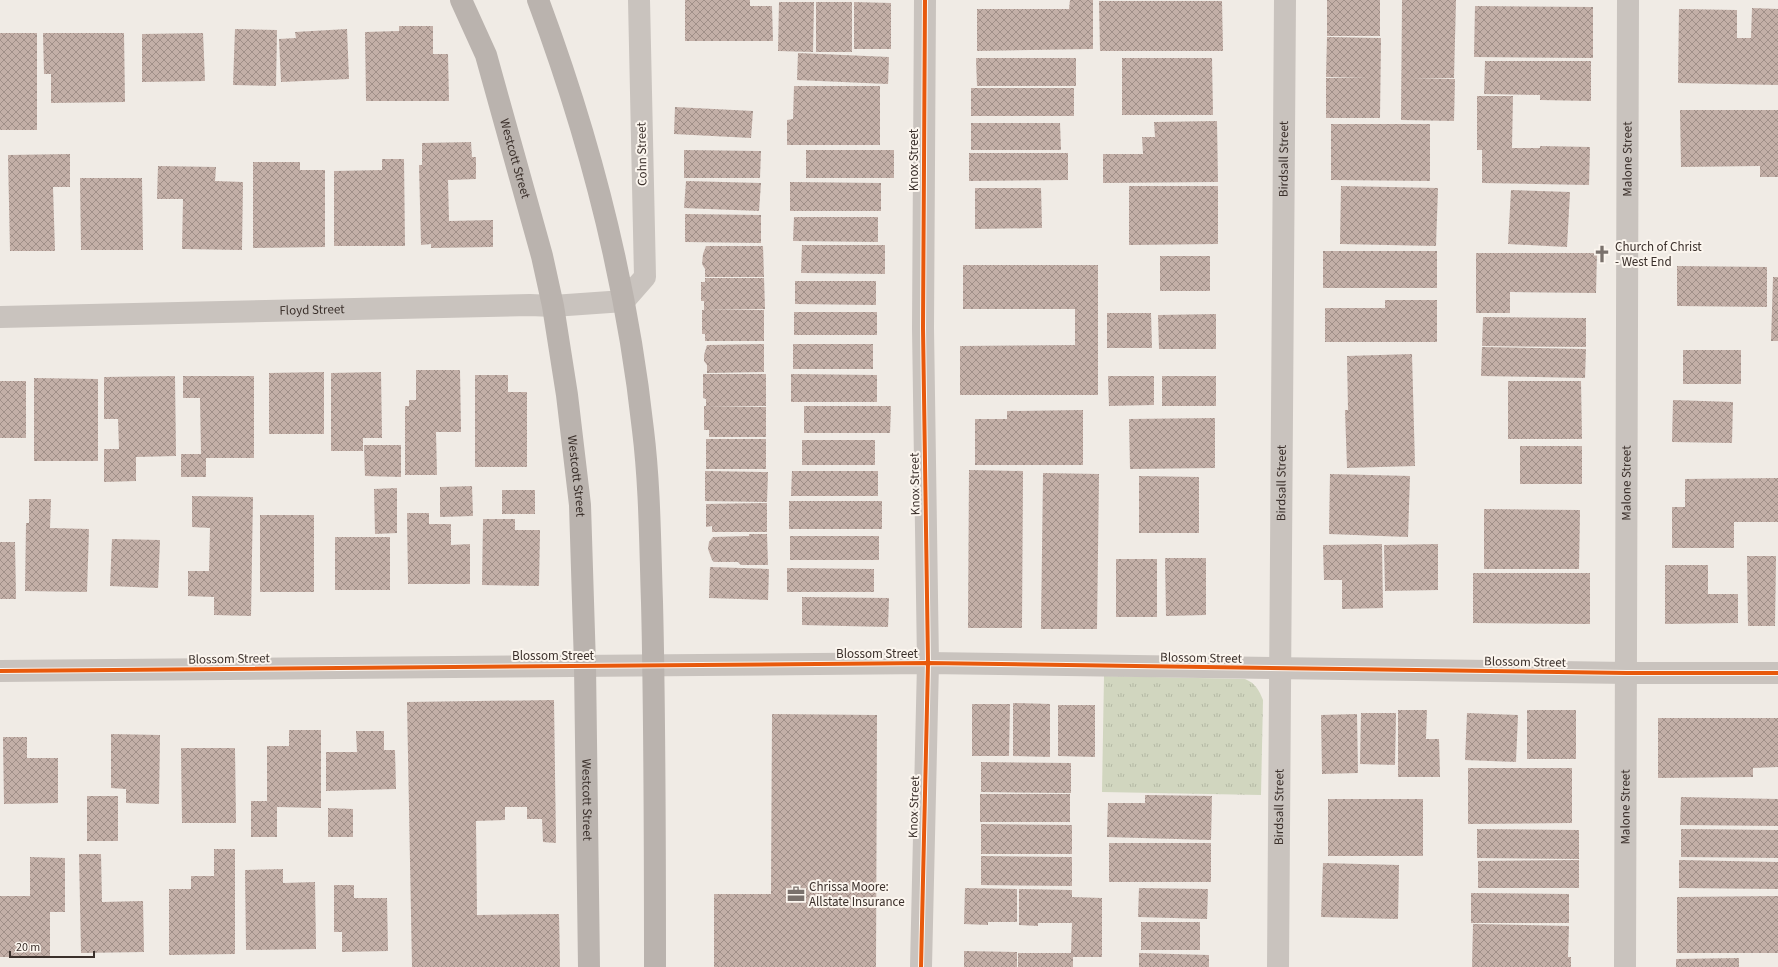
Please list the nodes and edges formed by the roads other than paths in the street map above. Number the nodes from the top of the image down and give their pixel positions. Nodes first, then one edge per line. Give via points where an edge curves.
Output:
1 (462, 0) edge
2 (538, 0) edge
3 (639, 0) edge
4 (924, 0) edge
5 (1285, 0) edge
6 (1628, 0) edge
7 (624, 301) junction
8 (553, 306) junction
9 (0, 317) edge
10 (928, 663) junction
11 (585, 665) junction
12 (654, 665) junction
13 (1280, 669) junction
14 (0, 671) edge
15 (1627, 673) junction
16 (1778, 674) edge
17 (589, 967) edge
18 (655, 967) edge
19 (921, 967) edge
20 (1278, 967) edge
21 (1626, 967) edge

1 - 8 main road, Westcott Street via 486,55 542,256
2 - 7 main road via 587,145 608,224
3 - 7 street, Cohn Street via 645,277
4 - 10 street, Knox Street via 923,328
5 - 13 street, Birdsall Street
6 - 15 street, Malone Street
7 - 8 street, Floyd Street
7 - 12 main road via 644,430
8 - 9 street, Floyd Street
8 - 11 main road, Westcott Street via 580,505
10 - 12 street, Blossom Street
10 - 13 street, Blossom Street
10 - 19 street, Knox Street
11 - 12 street, Blossom Street
11 - 14 street, Blossom Street
11 - 17 main road, Westcott Street
12 - 18 main road
13 - 15 street, Blossom Street
13 - 20 street, Birdsall Street
15 - 16 street, Blossom Street
15 - 21 street, Malone Street

